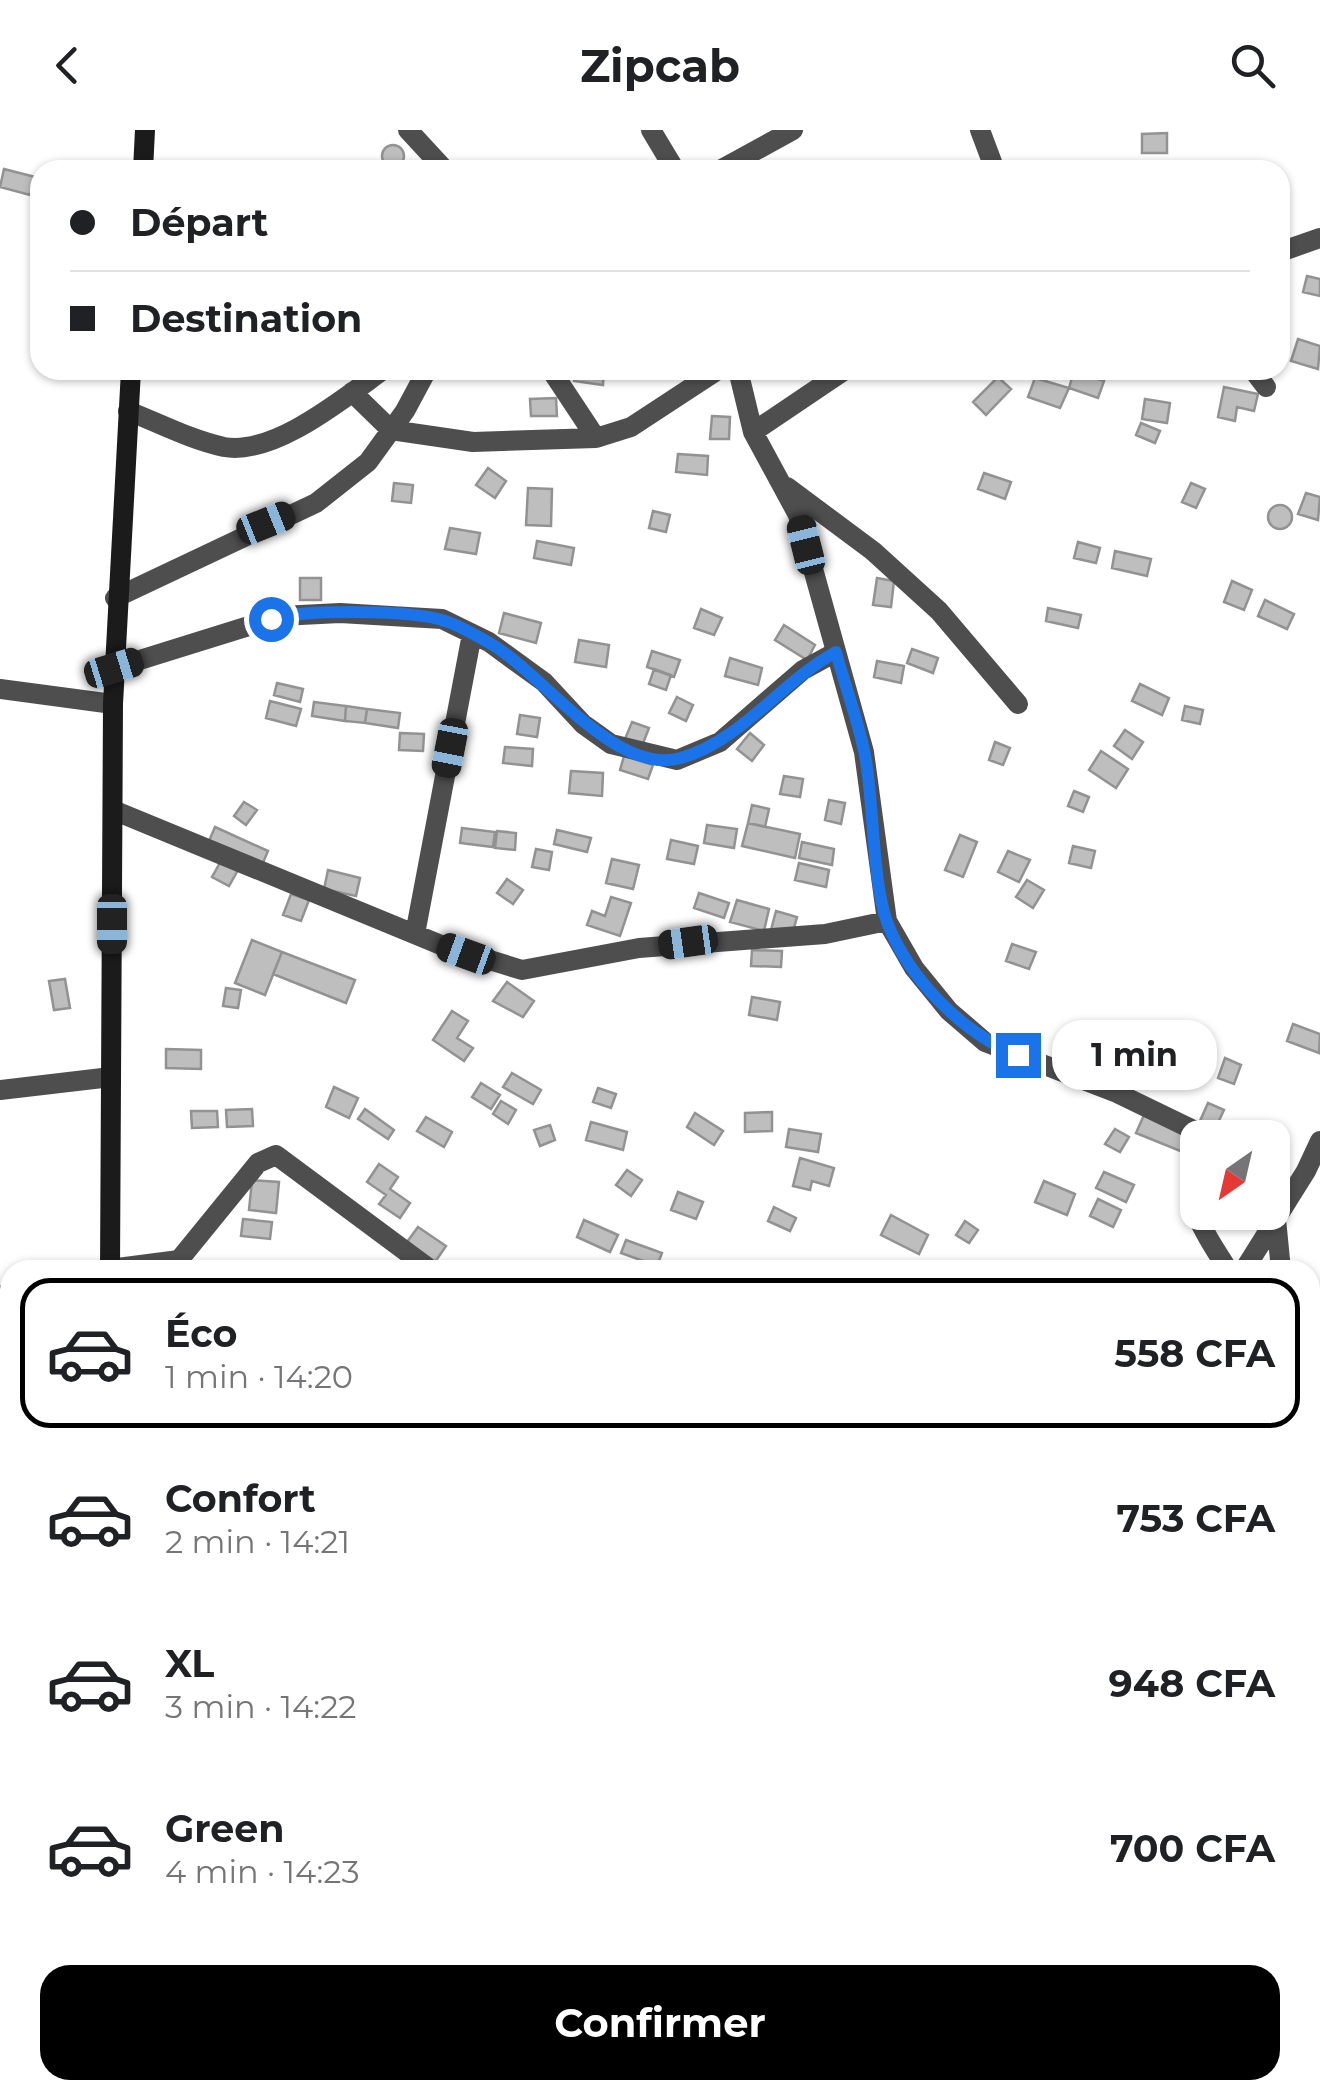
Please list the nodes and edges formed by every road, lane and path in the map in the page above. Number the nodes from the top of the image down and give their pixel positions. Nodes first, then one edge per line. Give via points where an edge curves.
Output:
1 (145, 130) edge
2 (408, 130) edge
3 (651, 130) edge
4 (793, 130) edge
5 (980, 130) edge
6 (143, 160) edge
7 (436, 160) edge
8 (669, 160) edge
9 (738, 160) edge
10 (991, 160) edge
11 (1320, 238) edge
12 (1290, 248) edge
13 (130, 380) edge
14 (368, 380) edge
15 (421, 380) edge
16 (557, 380) edge
17 (703, 380) edge
18 (740, 380) edge
19 (830, 380) edge
20 (352, 392) junction
21 (128, 411) junction
22 (392, 430) junction
23 (753, 432) junction
24 (596, 438) junction
25 (780, 482) junction
26 (116, 598) junction
27 (472, 634) junction
28 (836, 652) junction
29 (114, 668) junction
30 (0, 688) edge
31 (113, 704) junction
32 (1018, 704) dead end
33 (113, 810) junction
34 (887, 921) junction
35 (415, 934) junction
36 (111, 1077) junction
37 (0, 1090) edge
38 (1180, 1123) edge
39 (1320, 1141) edge
40 (1290, 1194) edge
41 (1208, 1230) edge
42 (1269, 1230) edge
43 (1277, 1230) edge
44 (110, 1260) edge
45 (179, 1260) edge
46 (418, 1260) edge
47 (1223, 1260) edge
48 (1250, 1260) edge
49 (1281, 1260) edge

1 - 6 main road
2 - 7 street
3 - 8 street
4 - 9 street
5 - 10 street
11 - 12 street
13 - 21 main road
14 - 20 street
15 - 22 street
16 - 24 street
17 - 24 street via 631,427
18 - 23 street
19 - 23 street
20 - 21 street via 280,436 226,448
20 - 22 street
21 - 26 main road
22 - 24 street via 473,442
22 - 26 street via 368,462 316,503
23 - 25 street
25 - 28 street via 798,515
25 - 32 street via 873,551 939,611
26 - 29 main road
27 - 28 street via 544,682 611,744 676,760 720,742 803,670
27 - 29 street via 442,620 282,616
27 - 35 street
28 - 34 street via 864,752
29 - 31 main road
30 - 31 street
31 - 33 main road
33 - 35 street
33 - 36 main road
34 - 35 street via 825,934 656,946 522,970
34 - 38 street via 938,997 986,1042
36 - 37 street
36 - 44 main road
39 - 40 street
41 - 47 street
42 - 48 street
43 - 49 street
45 - 46 street via 258,1163 276,1154

